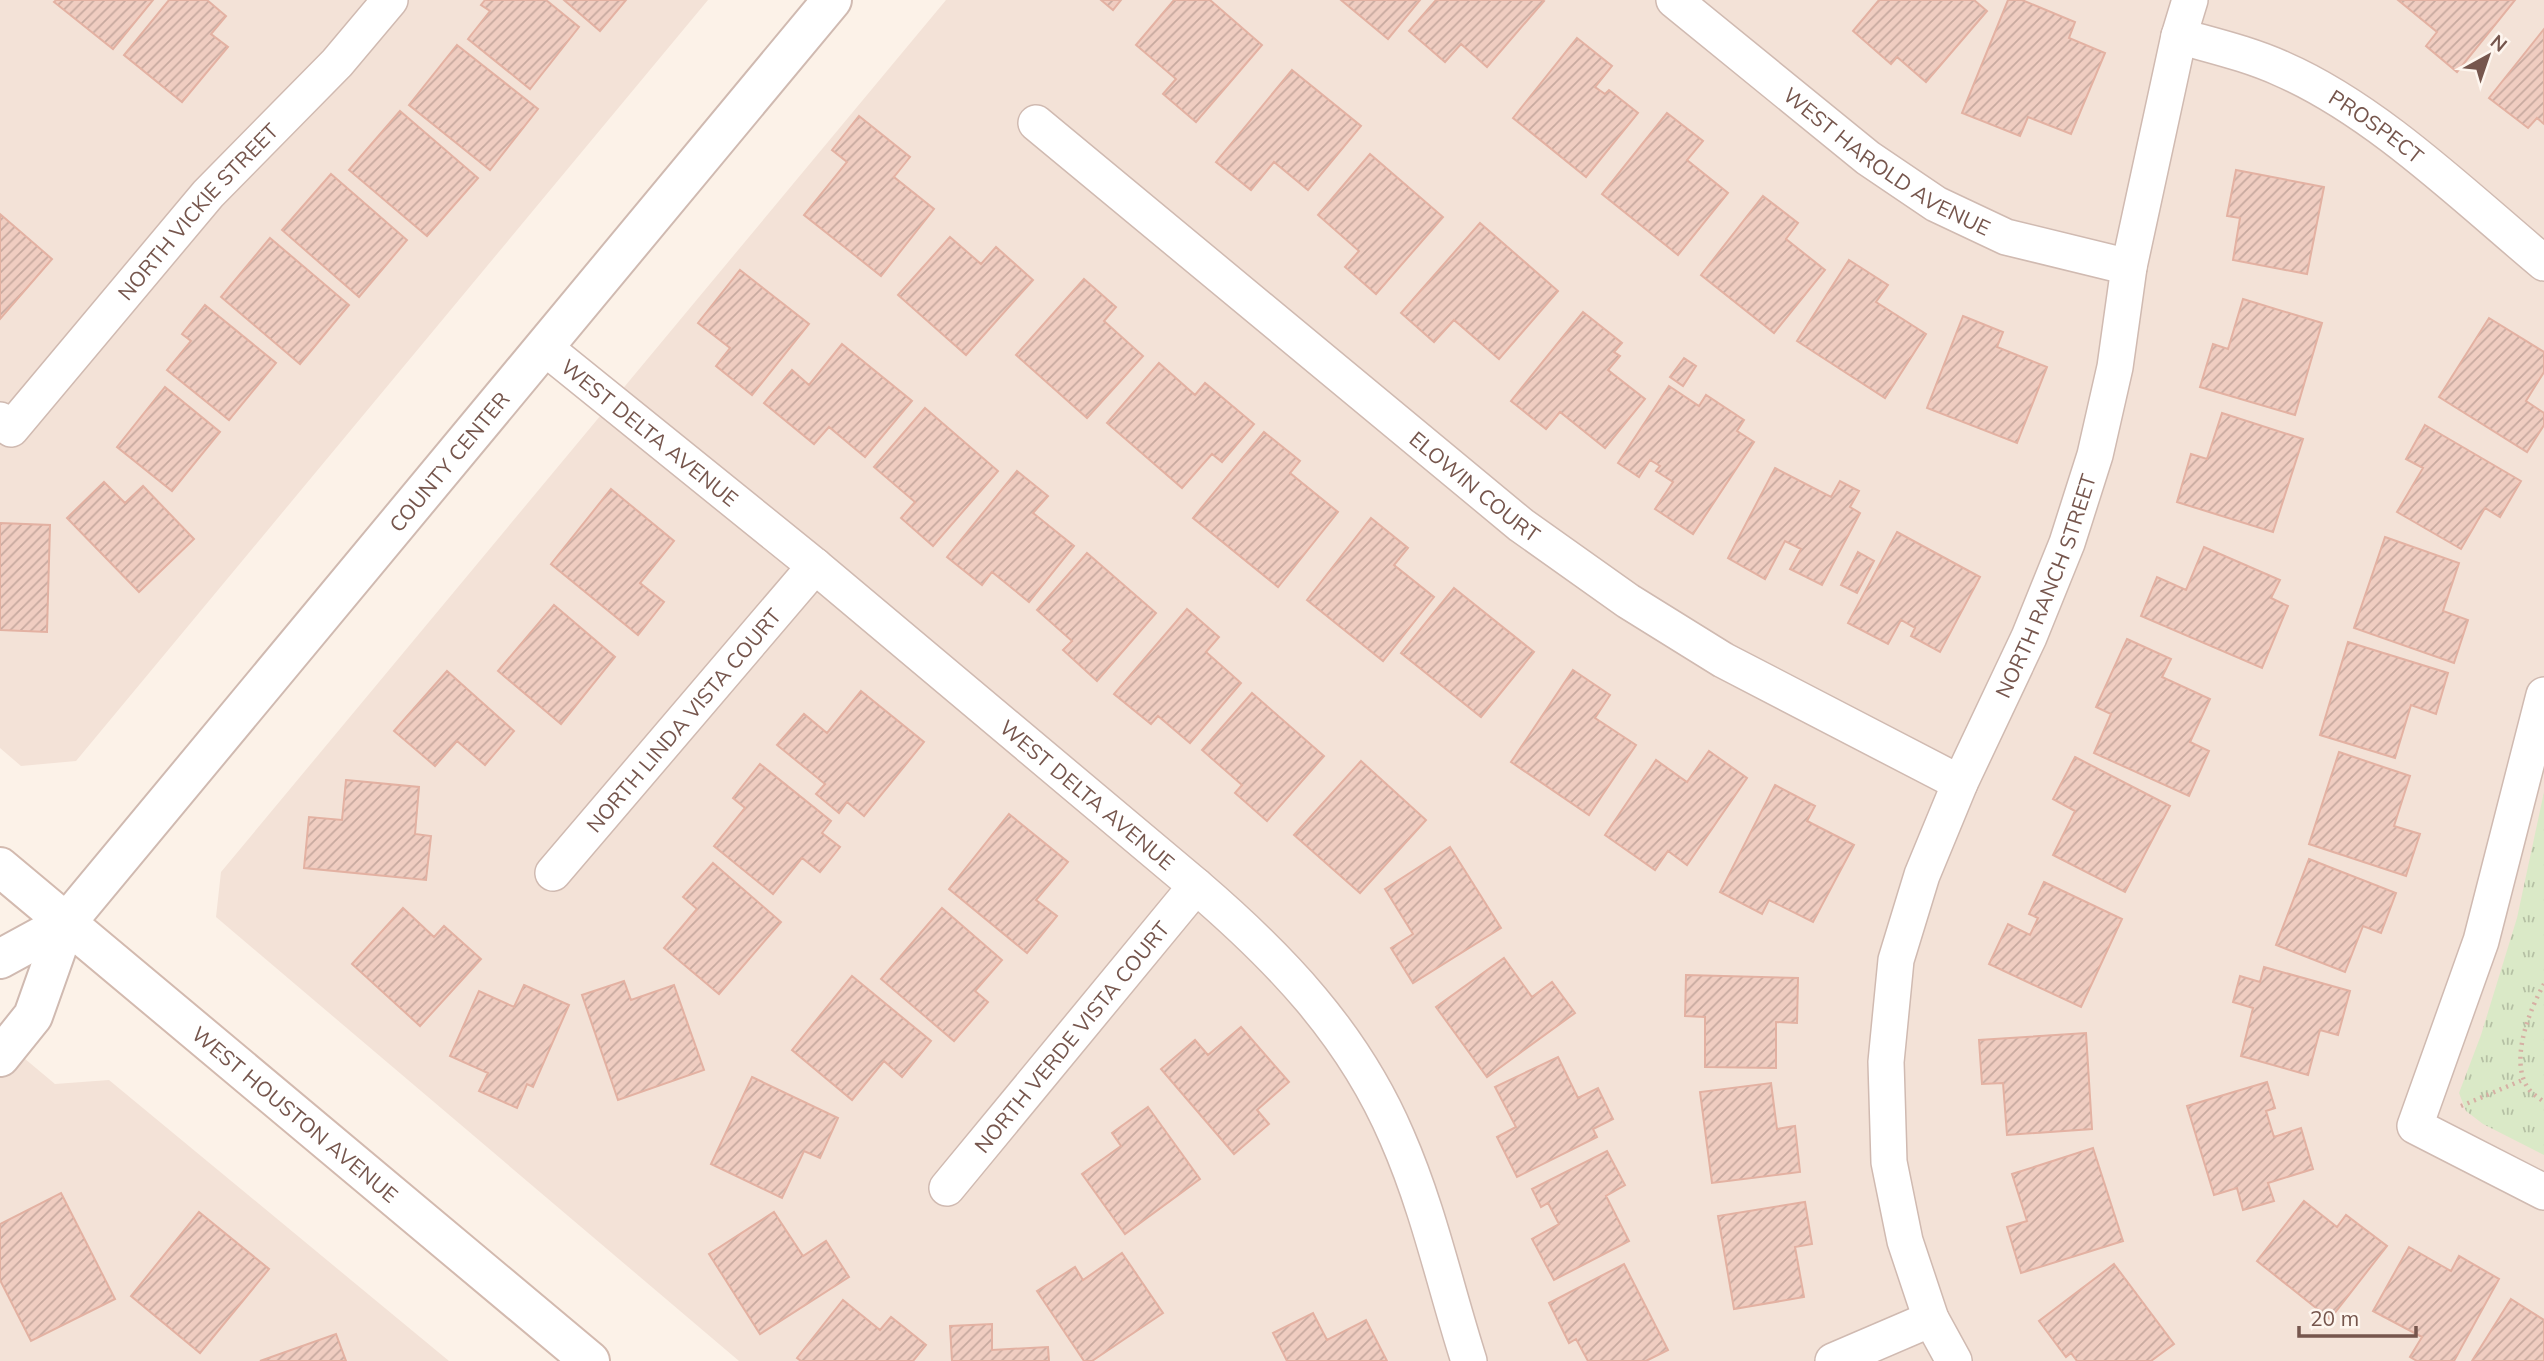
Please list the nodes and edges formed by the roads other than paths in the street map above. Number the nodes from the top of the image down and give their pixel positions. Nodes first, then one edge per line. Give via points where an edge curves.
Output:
1 (832, 0) edge
2 (1674, 0) edge
3 (2190, 0) edge
4 (372, 7) edge
5 (2179, 36) junction
6 (1036, 123) dead end
7 (2544, 263) edge
8 (2129, 267) junction
9 (544, 347) junction
10 (6, 424) edge
11 (816, 566) junction
12 (2544, 695) edge
13 (1960, 783) junction
14 (0, 867) edge
15 (553, 873) dead end
16 (1196, 886) junction
17 (66, 923) junction
18 (0, 959) edge
19 (0, 1057) edge
20 (947, 1188) dead end
21 (2544, 1192) edge
22 (1931, 1319) junction
23 (590, 1361) edge
24 (1469, 1361) edge
25 (1833, 1361) edge
26 (1954, 1361) edge

1 - 9 street, COUNTY CENTER
2 - 8 street, WEST HAROLD AVENUE via 1868,158 1936,204 2006,237
3 - 5 street, NORTH RANCH STREET
4 - 10 street, NORTH VICKIE STREET via 329,72 208,194
5 - 7 street, PROSPECT via 2283,69 2368,118
5 - 8 street, NORTH RANCH STREET
6 - 13 street, ELOWIN COURT via 1532,532 1628,601 1723,660
8 - 13 street, NORTH RANCH STREET via 2115,367 2095,455 2067,543 2029,638
9 - 11 street, WEST DELTA AVENUE
9 - 17 street, COUNTY CENTER
11 - 15 street, NORTH LINDA VISTA COURT
11 - 16 street, WEST DELTA AVENUE
12 - 21 street via 2481,941 2415,1126
13 - 22 street, NORTH RANCH STREET via 1922,874 1896,960 1886,1062 1889,1162 1905,1241
14 - 17 street, WEST HOUSTON AVENUE
16 - 20 street, NORTH VERDE VISTA COURT
16 - 24 street, WEST DELTA AVENUE via 1294,978 1334,1026 1369,1080 1397,1138 1431,1229
17 - 18 street, COUNTY CENTER
17 - 19 street, COUNTY CENTER via 33,1016
17 - 23 street, WEST HOUSTON AVENUE
22 - 25 street
22 - 26 street, NORTH RANCH STREET

